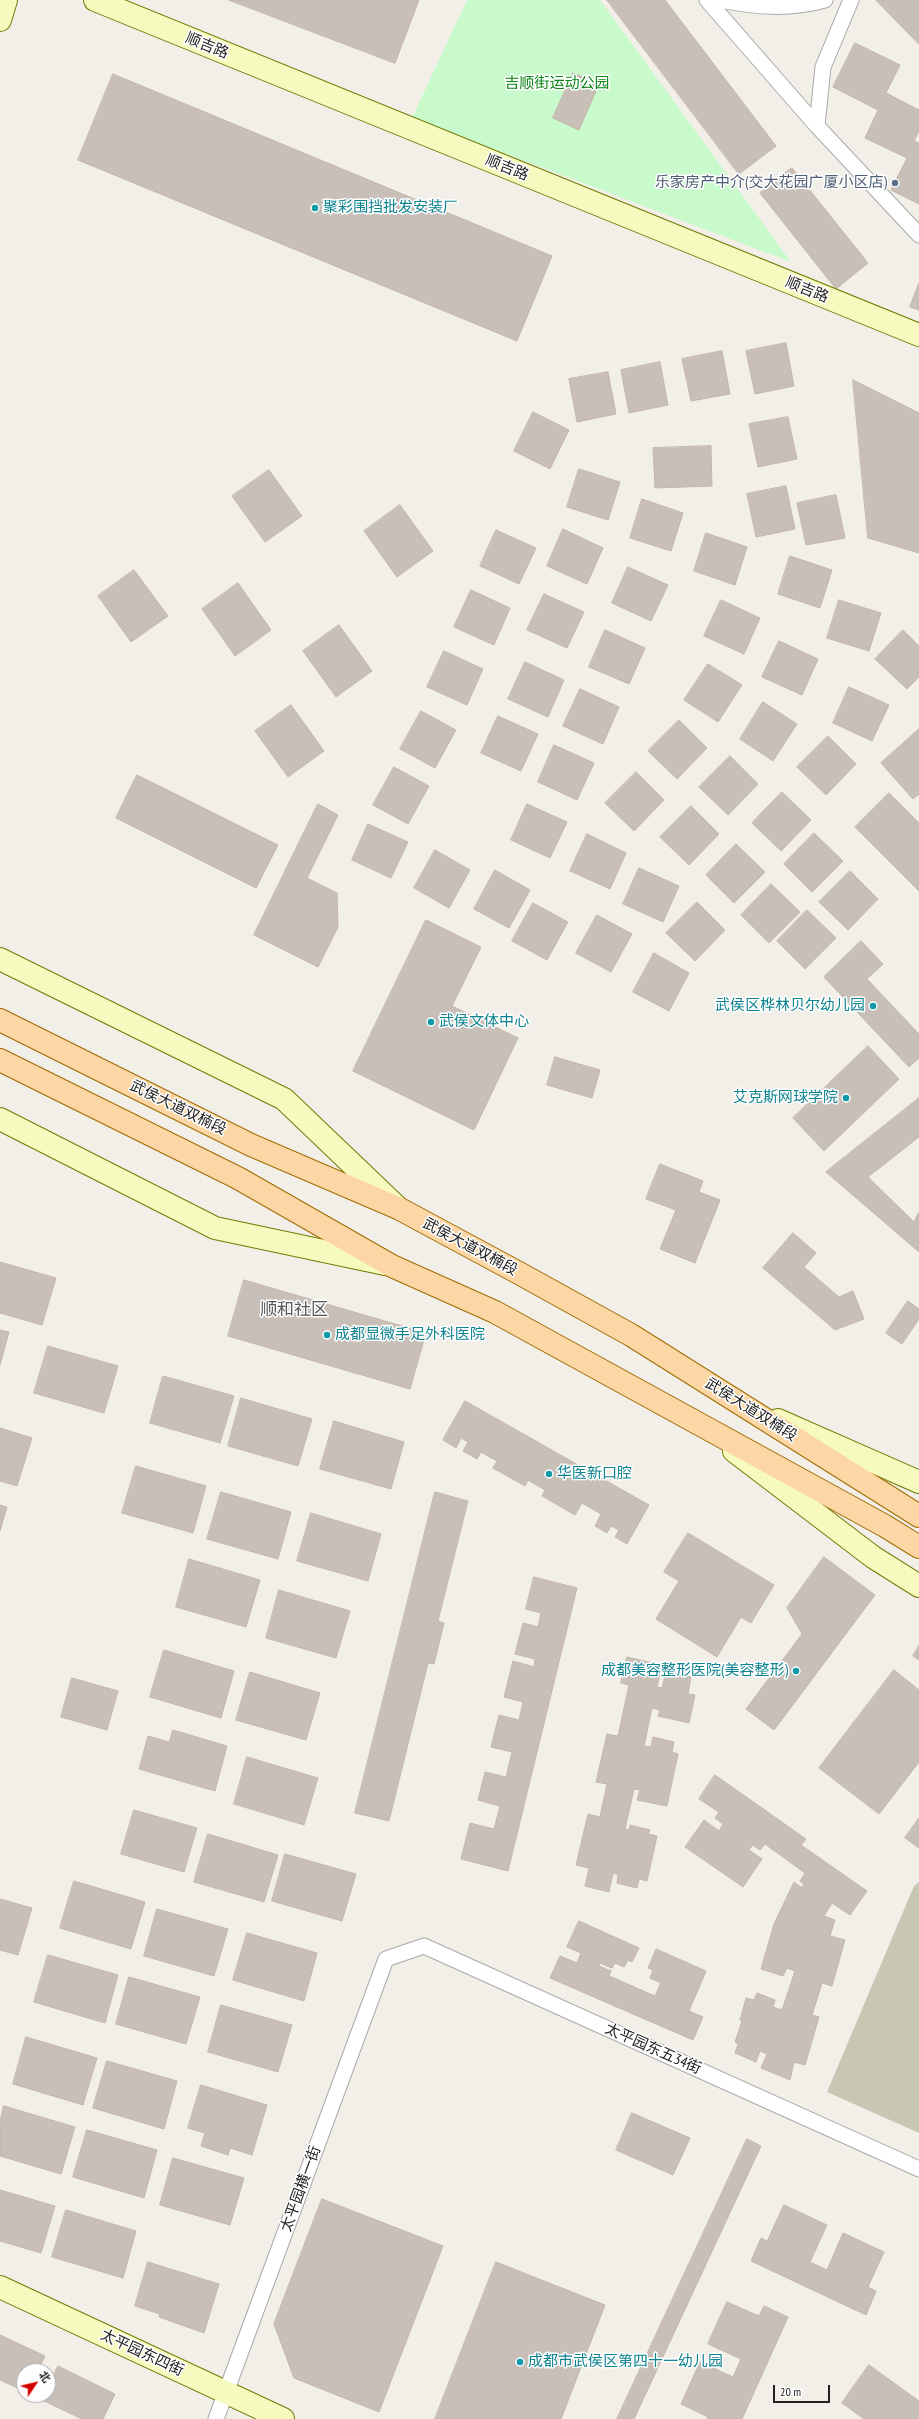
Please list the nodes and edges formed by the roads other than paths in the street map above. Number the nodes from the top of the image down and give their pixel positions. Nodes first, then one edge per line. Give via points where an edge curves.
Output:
1 (6, 0) edge
2 (95, 0) edge
3 (707, 0) edge
4 (720, 0) edge
5 (825, 0) edge
6 (851, 0) edge
7 (0, 20) edge
8 (818, 126) junction
9 (919, 235) edge
10 (919, 335) edge
11 (0, 959) edge
12 (0, 1020) edge
13 (0, 1060) edge
14 (0, 1119) edge
15 (400, 1209) junction
16 (392, 1266) junction
17 (741, 1404) junction
18 (702, 1426) junction
19 (919, 1482) edge
20 (910, 1510) edge
21 (919, 1547) edge
22 (919, 1586) edge
23 (386, 1959) joint
24 (919, 2168) edge
25 (0, 2287) edge
26 (226, 2393) junction
27 (216, 2419) edge
28 (283, 2419) edge

1 - 7 street
2 - 10 street, 顺吉路
3 - 8 street
4 - 5 street via 756,6 799,7
6 - 8 street via 823,67
8 - 9 street
11 - 15 street via 284,1099
12 - 15 main road, 武侯大道双楠段 via 251,1145
13 - 16 main road via 238,1178
14 - 16 street via 216,1228
15 - 17 main road, 武侯大道双楠段 via 631,1335
16 - 18 main road via 496,1312
17 - 19 street
17 - 20 main road, 武侯大道双楠段
18 - 21 main road
18 - 22 street via 873,1557
23 - 24 street, 太平园东五34街 via 424,1946
23 - 26 street, 太平园横一街
25 - 26 street, 太平园东四街
26 - 27 street, 太平园横一街
26 - 28 street, 太平园东四街

